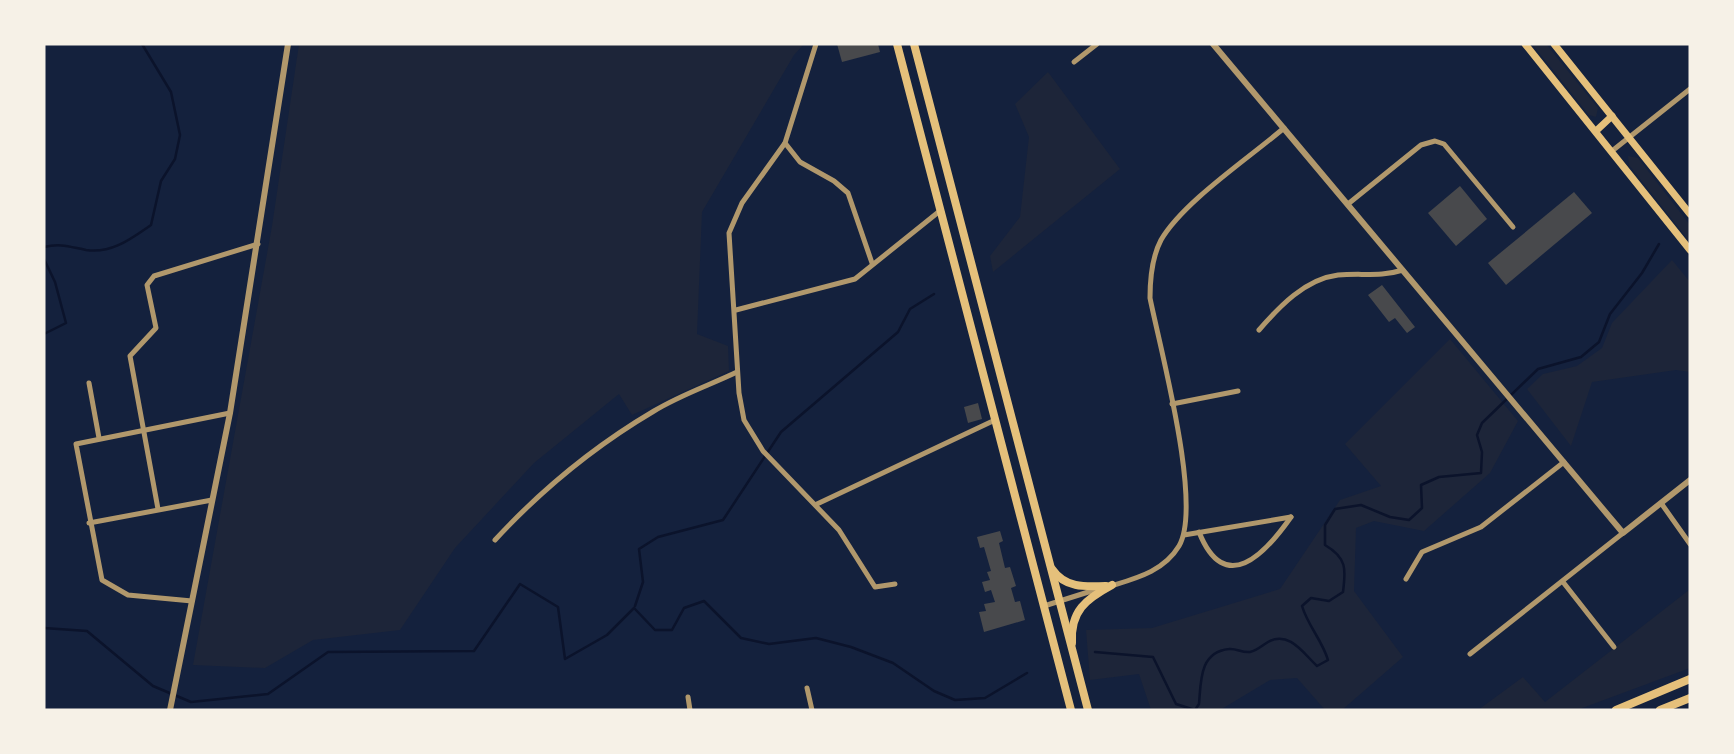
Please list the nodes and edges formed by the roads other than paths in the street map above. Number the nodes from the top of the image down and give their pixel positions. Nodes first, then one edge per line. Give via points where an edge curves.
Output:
1 (288, 44) edge
2 (816, 44) edge
3 (897, 44) edge
4 (914, 44) edge
5 (1097, 44) edge
6 (1213, 44) edge
7 (1525, 44) edge
8 (1554, 44) edge
9 (1074, 62) dead end
10 (1690, 89) edge
11 (1612, 116) junction
12 (1284, 128) junction
13 (1596, 131) junction
14 (1629, 137) junction
15 (785, 143) junction
16 (1612, 151) junction
17 (1348, 204) junction
18 (941, 210) junction
19 (1690, 214) edge
20 (1513, 227) dead end
21 (258, 244) junction
22 (1690, 250) edge
23 (872, 263) junction
24 (1403, 270) junction
25 (736, 310) junction
26 (1259, 330) dead end
27 (737, 372) junction
28 (89, 383) dead end
29 (1238, 391) dead end
30 (1172, 404) junction
31 (230, 413) junction
32 (995, 420) junction
33 (143, 428) junction
34 (99, 438) junction
35 (1564, 462) junction
36 (1690, 480) edge
37 (212, 500) junction
38 (1661, 503) junction
39 (817, 504) junction
40 (158, 509) junction
41 (89, 523) junction
42 (1199, 532) junction
43 (1623, 533) junction
44 (1184, 535) junction
45 (495, 540) dead end
46 (1690, 544) edge
47 (1048, 563) junction
48 (1406, 579) dead end
49 (1563, 582) junction
50 (895, 584) dead end
51 (1112, 585) junction
52 (192, 601) junction
53 (1058, 601) junction
54 (1043, 606) junction
55 (1614, 647) dead end
56 (1470, 654) dead end
57 (1073, 656) junction
58 (1690, 679) edge
59 (807, 688) dead end
60 (688, 697) dead end
61 (1690, 698) edge
62 (170, 710) edge
63 (691, 710) edge
64 (812, 710) edge
65 (1071, 710) edge
66 (1088, 710) edge
67 (1616, 710) edge
68 (1660, 710) edge

1 - 21 street
2 - 15 street
3 - 18 main road
4 - 47 main road
5 - 9 street
6 - 12 street
7 - 13 main road
8 - 11 main road
10 - 14 street
11 - 13 main road
11 - 14 main road
12 - 17 street
12 - 30 street via 1192,205 1160,242 1150,298
13 - 16 main road
14 - 16 street
14 - 19 main road
15 - 23 street via 800,162 848,193
15 - 25 street via 742,202 729,233
16 - 22 main road
17 - 20 street via 1421,145 1435,141 1444,144
17 - 24 street
18 - 23 street
18 - 32 main road
21 - 31 street
21 - 33 street via 154,276 148,285 156,328 130,356
23 - 25 street via 855,279
24 - 26 street via 1386,276 1338,275 1318,280 1296,294
24 - 35 street
25 - 27 street
27 - 39 street via 744,420 763,452
27 - 45 street via 656,409 606,441 541,491
28 - 34 street
29 - 30 street
30 - 44 street via 1185,490
31 - 33 street
31 - 37 street
32 - 39 street
32 - 54 main road
33 - 34 street
33 - 40 street
34 - 41 street via 76,443
35 - 43 street
35 - 48 street via 1481,527 1422,552
36 - 38 street
37 - 40 street
37 - 52 street
38 - 43 street
38 - 46 street
39 - 50 street via 875,587
40 - 41 street
41 - 52 street via 102,580 128,594
42 - 42 street via 1208,554 1223,564 1245,563 1261,555 1290,517
42 - 44 street
43 - 49 street
44 - 51 street via 1165,562 1146,576
47 - 51 main road via 1065,583
47 - 53 main road
49 - 55 street
49 - 56 street
51 - 53 street
51 - 57 main road via 1080,606 1073,620
52 - 62 street
53 - 54 street
53 - 57 main road
54 - 65 main road
57 - 66 main road
58 - 67 main road
59 - 64 street
60 - 63 street
61 - 68 main road

